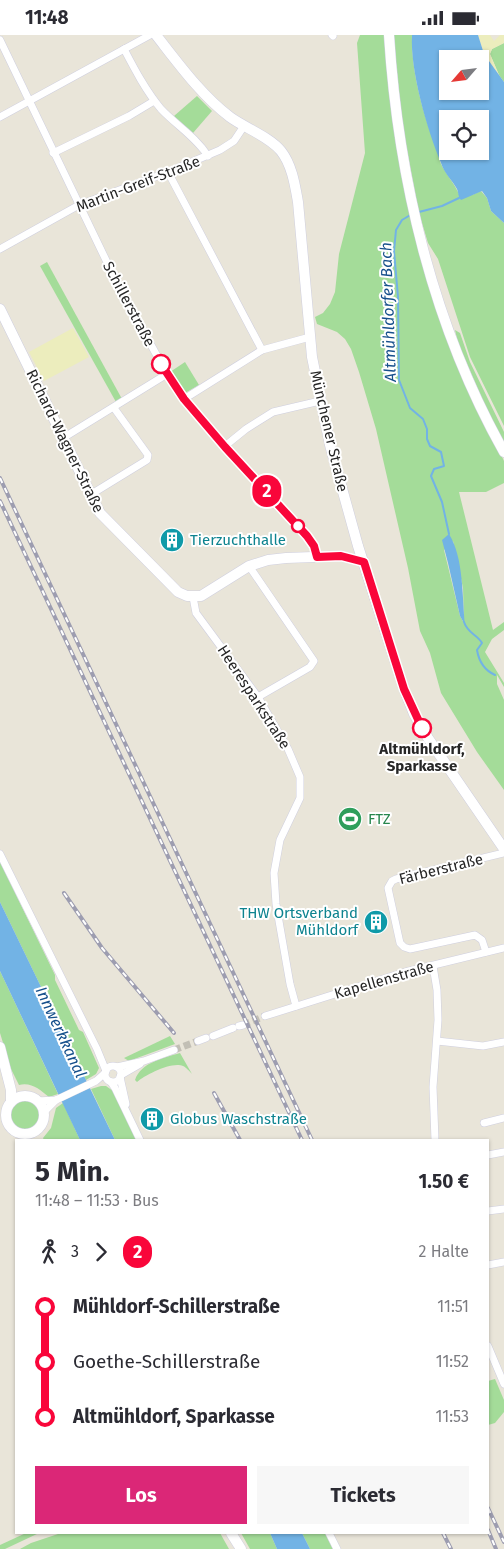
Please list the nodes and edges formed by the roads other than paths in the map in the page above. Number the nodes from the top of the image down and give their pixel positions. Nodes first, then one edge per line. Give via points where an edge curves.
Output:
1 (150, 35) edge
2 (156, 35) edge
3 (389, 35) edge
4 (0, 40) edge
5 (124, 49) junction
6 (29, 100) junction
7 (154, 101) junction
8 (0, 117) edge
9 (244, 126) junction
10 (53, 153) junction
11 (208, 156) junction
12 (168, 172) junction
13 (79, 205) junction
14 (0, 249) edge
15 (0, 309) edge
16 (310, 337) junction
17 (262, 350) junction
18 (167, 374) junction
19 (184, 399) junction
20 (320, 401) junction
21 (114, 408) junction
22 (63, 438) junction
23 (225, 447) junction
24 (504, 452) edge
25 (90, 495) junction
26 (358, 546) junction
27 (341, 556) junction
28 (317, 557) junction
29 (364, 562) junction
30 (249, 567) junction
31 (193, 597) junction
32 (258, 697) junction
33 (500, 836) edge
34 (504, 851) edge
35 (0, 855) edge
36 (504, 948) edge
37 (486, 952) junction
38 (433, 966) junction
39 (296, 1006) junction
40 (265, 1017) tunnel mouth
41 (238, 1027) tunnel mouth
42 (198, 1041) tunnel mouth
43 (437, 1041) junction
44 (504, 1042) edge
45 (0, 1047) edge
46 (97, 1049) junction
47 (174, 1050) tunnel mouth
48 (144, 1061) junction
49 (6, 1067) junction
50 (115, 1067) junction
51 (105, 1072) junction
52 (121, 1076) junction
53 (96, 1081) junction
54 (109, 1081) junction
55 (24, 1096) junction
56 (56, 1100) junction
57 (37, 1101) junction
58 (11, 1102) junction
59 (43, 1113) junction
60 (3, 1115) edge
61 (504, 1118) edge
62 (484, 1123) dead end
63 (134, 1126) junction
64 (5, 1127) edge
65 (39, 1127) junction
66 (29, 1137) edge
67 (41, 1139) edge
68 (140, 1139) edge
69 (435, 1139) edge
70 (504, 1152) edge
71 (489, 1155) edge
72 (504, 1209) edge
73 (489, 1211) edge
74 (504, 1262) edge
75 (489, 1265) edge
76 (489, 1348) edge
77 (504, 1384) edge
78 (232, 1534) edge
79 (330, 1534) edge
80 (241, 1549) edge
81 (337, 1549) edge

1 - 5 street
2 - 9 street, Münchener Straße via 211,99
3 - 24 street via 396,112 429,271 471,387
4 - 6 street, Schillerstraße
5 - 6 street
5 - 7 street
6 - 8 street
6 - 10 street, Schillerstraße
7 - 10 street
7 - 11 street
9 - 11 street, Martin-Greif-Straße via 230,144
9 - 16 street, Münchener Straße via 277,147 290,167 300,217
10 - 13 street, Schillerstraße
11 - 12 street, Martin-Greif-Straße
12 - 13 street, Martin-Greif-Straße
12 - 17 street
13 - 14 street, Martin-Greif-Straße
13 - 18 street, Schillerstraße
15 - 22 street, Richard-Wagner-Straße
16 - 17 street
16 - 20 street, Münchener Straße
17 - 19 street
18 - 19 street, Schillerstraße
18 - 21 street
19 - 23 street, Schillerstraße
20 - 23 street via 273,413 246,429
20 - 26 street, Münchener Straße
21 - 22 street
21 - 25 street via 148,458
22 - 25 street, Richard-Wagner-Straße
23 - 28 street, Schillerstraße via 307,536
25 - 31 street, Richard-Wagner-Straße via 104,519 168,583 178,592
26 - 27 street
26 - 29 street, Münchener Straße
27 - 28 street
27 - 29 street
28 - 30 street via 268,560
29 - 33 street, Münchener Straße via 414,714
30 - 31 street via 205,595
30 - 32 street via 314,661 310,667
31 - 32 street, Heeresparkstraße via 196,613
32 - 39 street, Heeresparkstraße via 300,777 300,798 280,840 274,873 276,904
33 - 34 street, Münchener Straße
34 - 37 street, Färberstraße via 393,880 388,889 400,943 404,947 410,949 475,935 482,940
35 - 46 street
36 - 37 street, Kapellenstraße
37 - 38 street, Kapellenstraße
38 - 39 street, Kapellenstraße
38 - 43 street via 438,1000
39 - 40 street, Kapellenstraße
41 - 42 street
43 - 44 street via 483,1046
43 - 69 street via 432,1087
45 - 49 street
46 - 50 street
46 - 51 street
47 - 48 street
48 - 50 street
48 - 52 street
49 - 55 street
49 - 58 street
50 - 51 street via 108,1067
50 - 52 street
51 - 53 street
51 - 54 street
52 - 54 street via 115,1082
52 - 63 street
53 - 54 street
53 - 56 street
54 - 63 street
55 - 57 street
55 - 58 street
56 - 57 street
56 - 59 street
57 - 59 street
58 - 60 street
59 - 65 street
60 - 64 street
61 - 62 street
63 - 68 street
64 - 66 street
65 - 66 street
65 - 67 street
70 - 71 street
72 - 73 street
74 - 75 street
76 - 77 street
78 - 80 street
79 - 81 street

